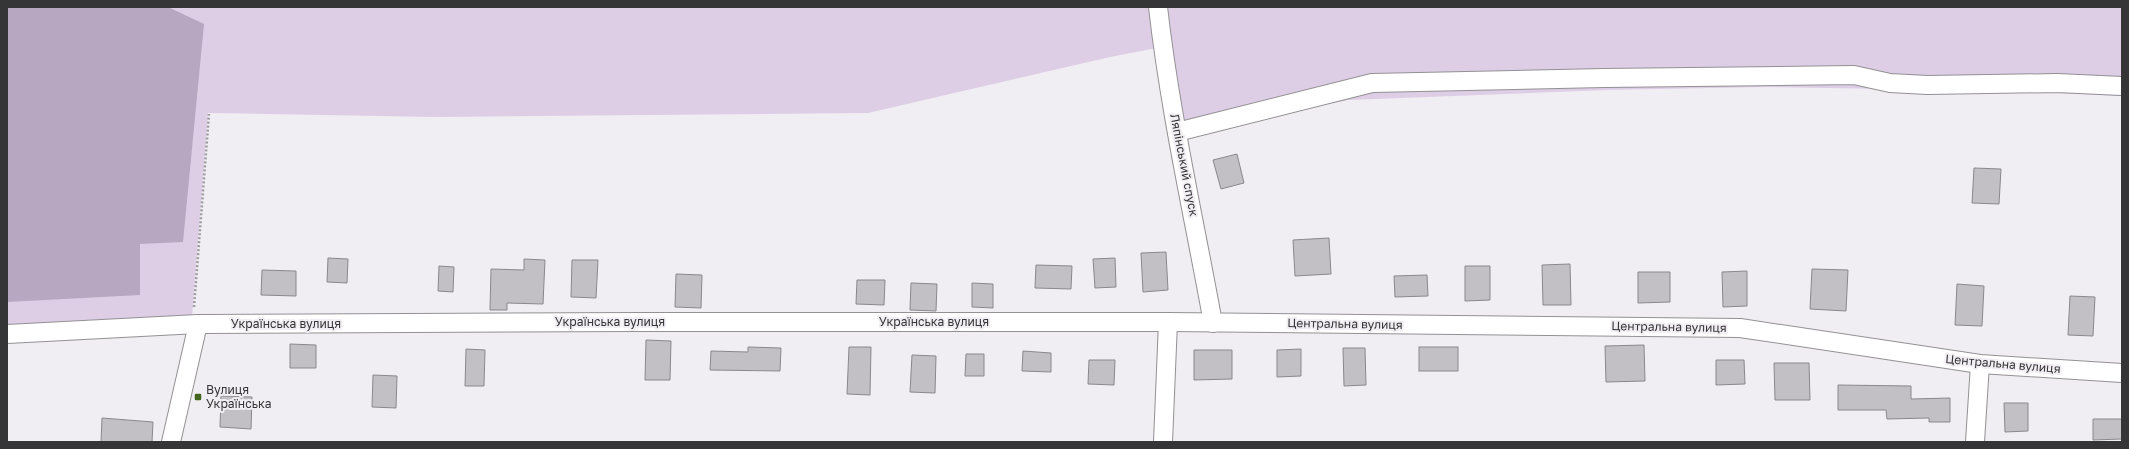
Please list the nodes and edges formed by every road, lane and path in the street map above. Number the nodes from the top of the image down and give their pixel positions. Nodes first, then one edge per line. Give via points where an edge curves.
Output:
1 (1158, 7) edge
2 (2122, 86) edge
3 (209, 114) dead end
4 (1177, 132) junction
5 (1168, 322) junction
6 (1213, 322) junction
7 (195, 324) junction
8 (7, 334) edge
9 (1980, 364) junction
10 (2122, 373) edge
11 (171, 442) edge
12 (1163, 442) edge
13 (1975, 442) edge

1 - 4 street, Ляпінський спуск
2 - 4 street via 2056,83 1927,85 1890,83 1854,75 1372,84
3 - 7 path
4 - 6 street, Ляпінський спуск
5 - 6 street, Українська вулиця
5 - 7 street, Українська вулиця
5 - 12 street
6 - 9 street, Центральна вулиця via 1740,328
7 - 8 street, Українська вулиця
7 - 11 street
9 - 10 street, Центральна вулиця
9 - 13 street

